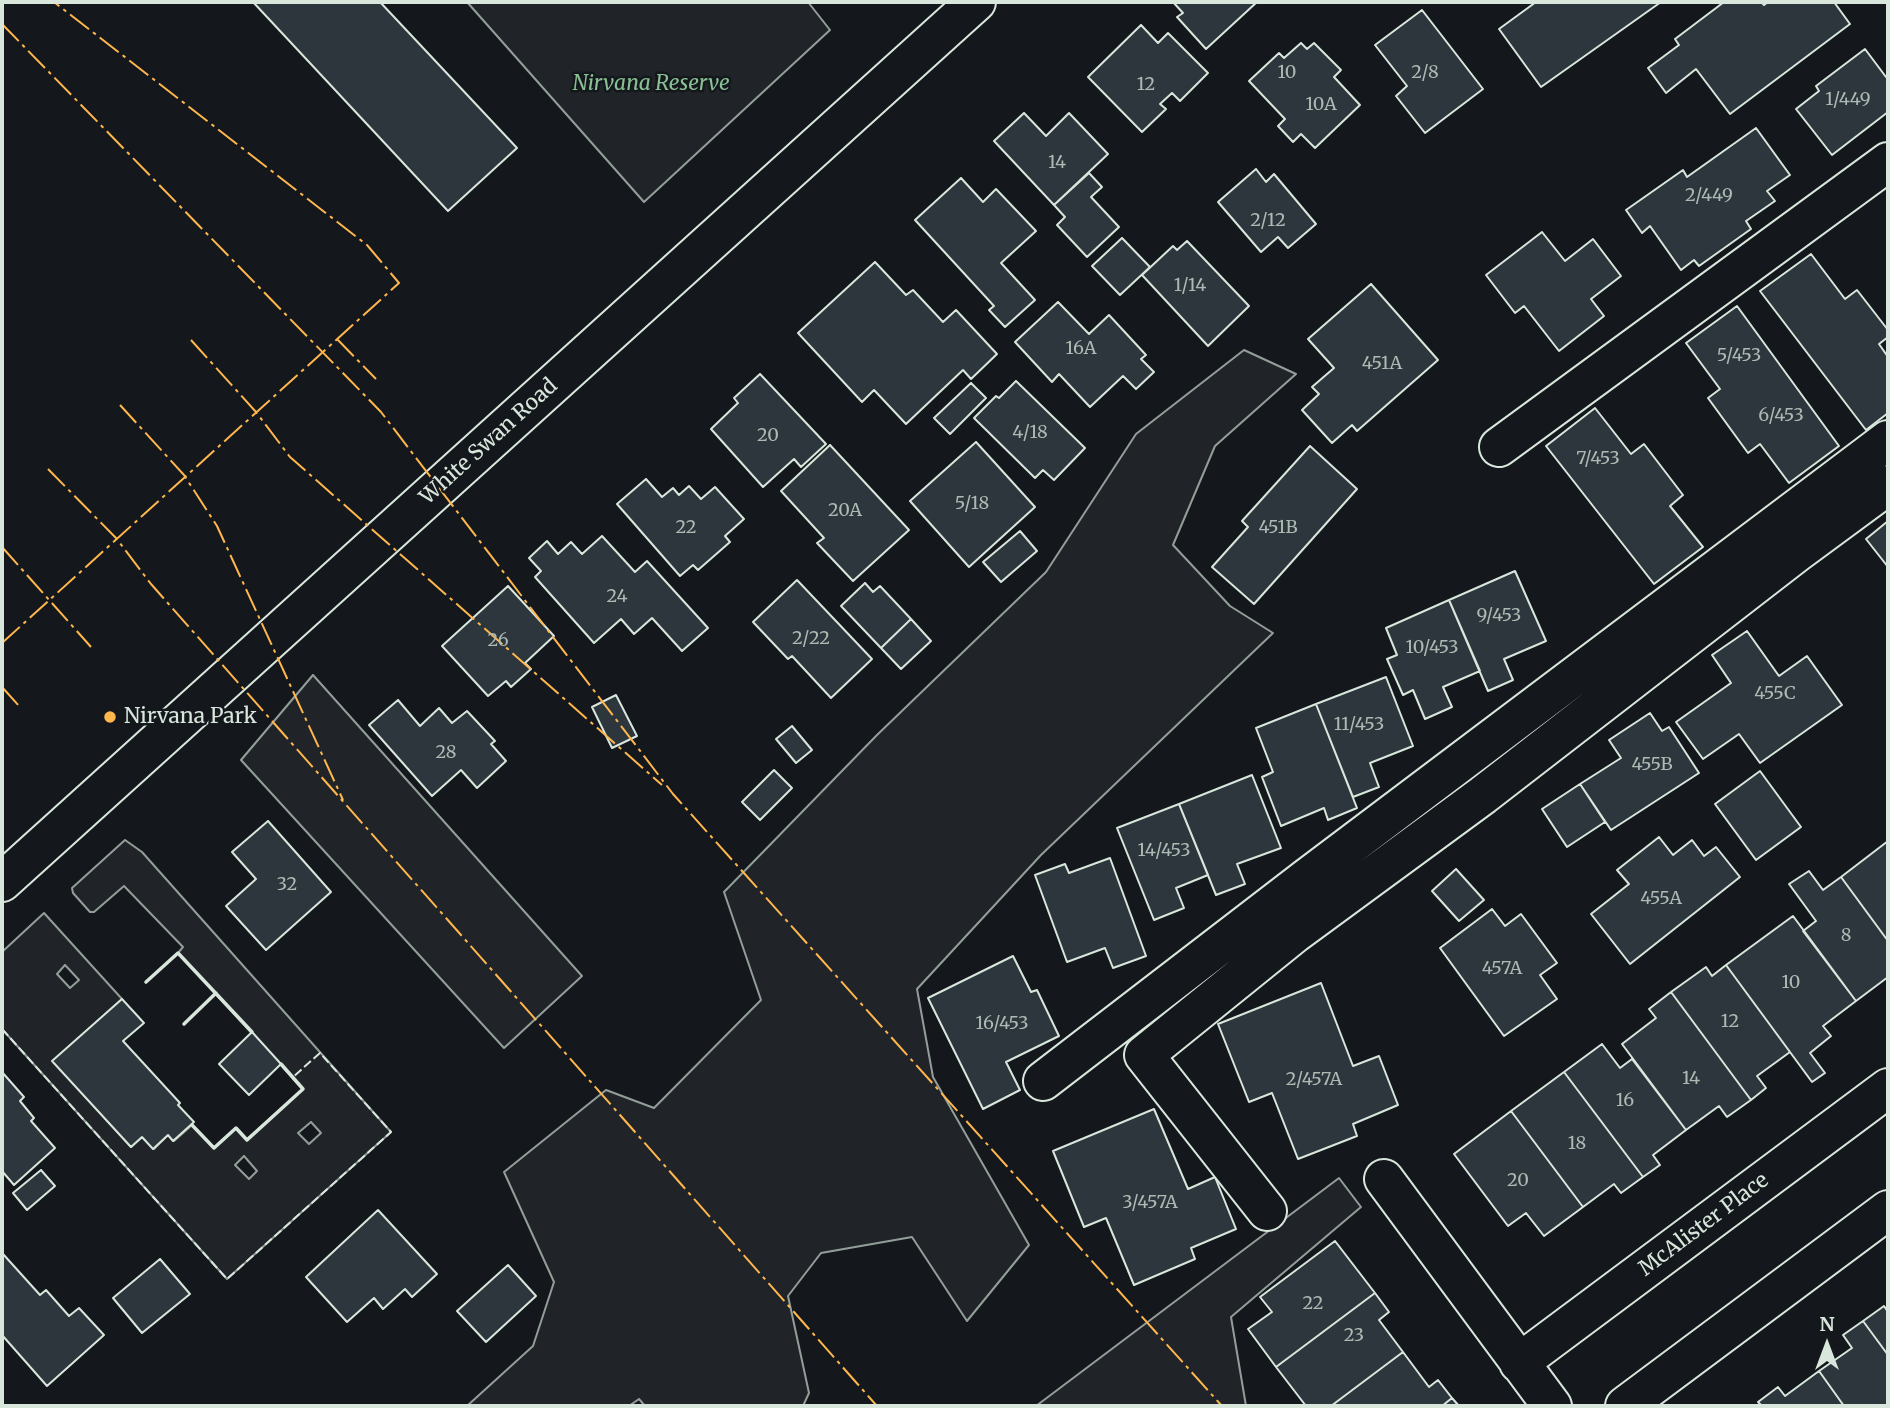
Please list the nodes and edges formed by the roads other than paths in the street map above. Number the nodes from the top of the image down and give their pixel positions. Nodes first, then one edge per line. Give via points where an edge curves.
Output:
1 (976, 2) edge
2 (1888, 162) edge
3 (1888, 440) edge
4 (1499, 447) dead end
5 (1888, 485) edge
6 (2, 882) edge
7 (1043, 1081) dead end
8 (1888, 1088) edge
9 (1384, 1179) dead end
10 (1888, 1210) edge
11 (1267, 1211) dead end
12 (1519, 1363) junction
13 (1552, 1406) edge
14 (1625, 1406) edge

1 - 6 main road, White Swan Road
2 - 4 main road
3 - 7 main road
5 - 11 main road via 1295,933 1144,1055
8 - 12 main road, McAlister Place
9 - 12 main road
10 - 14 main road
12 - 13 main road

